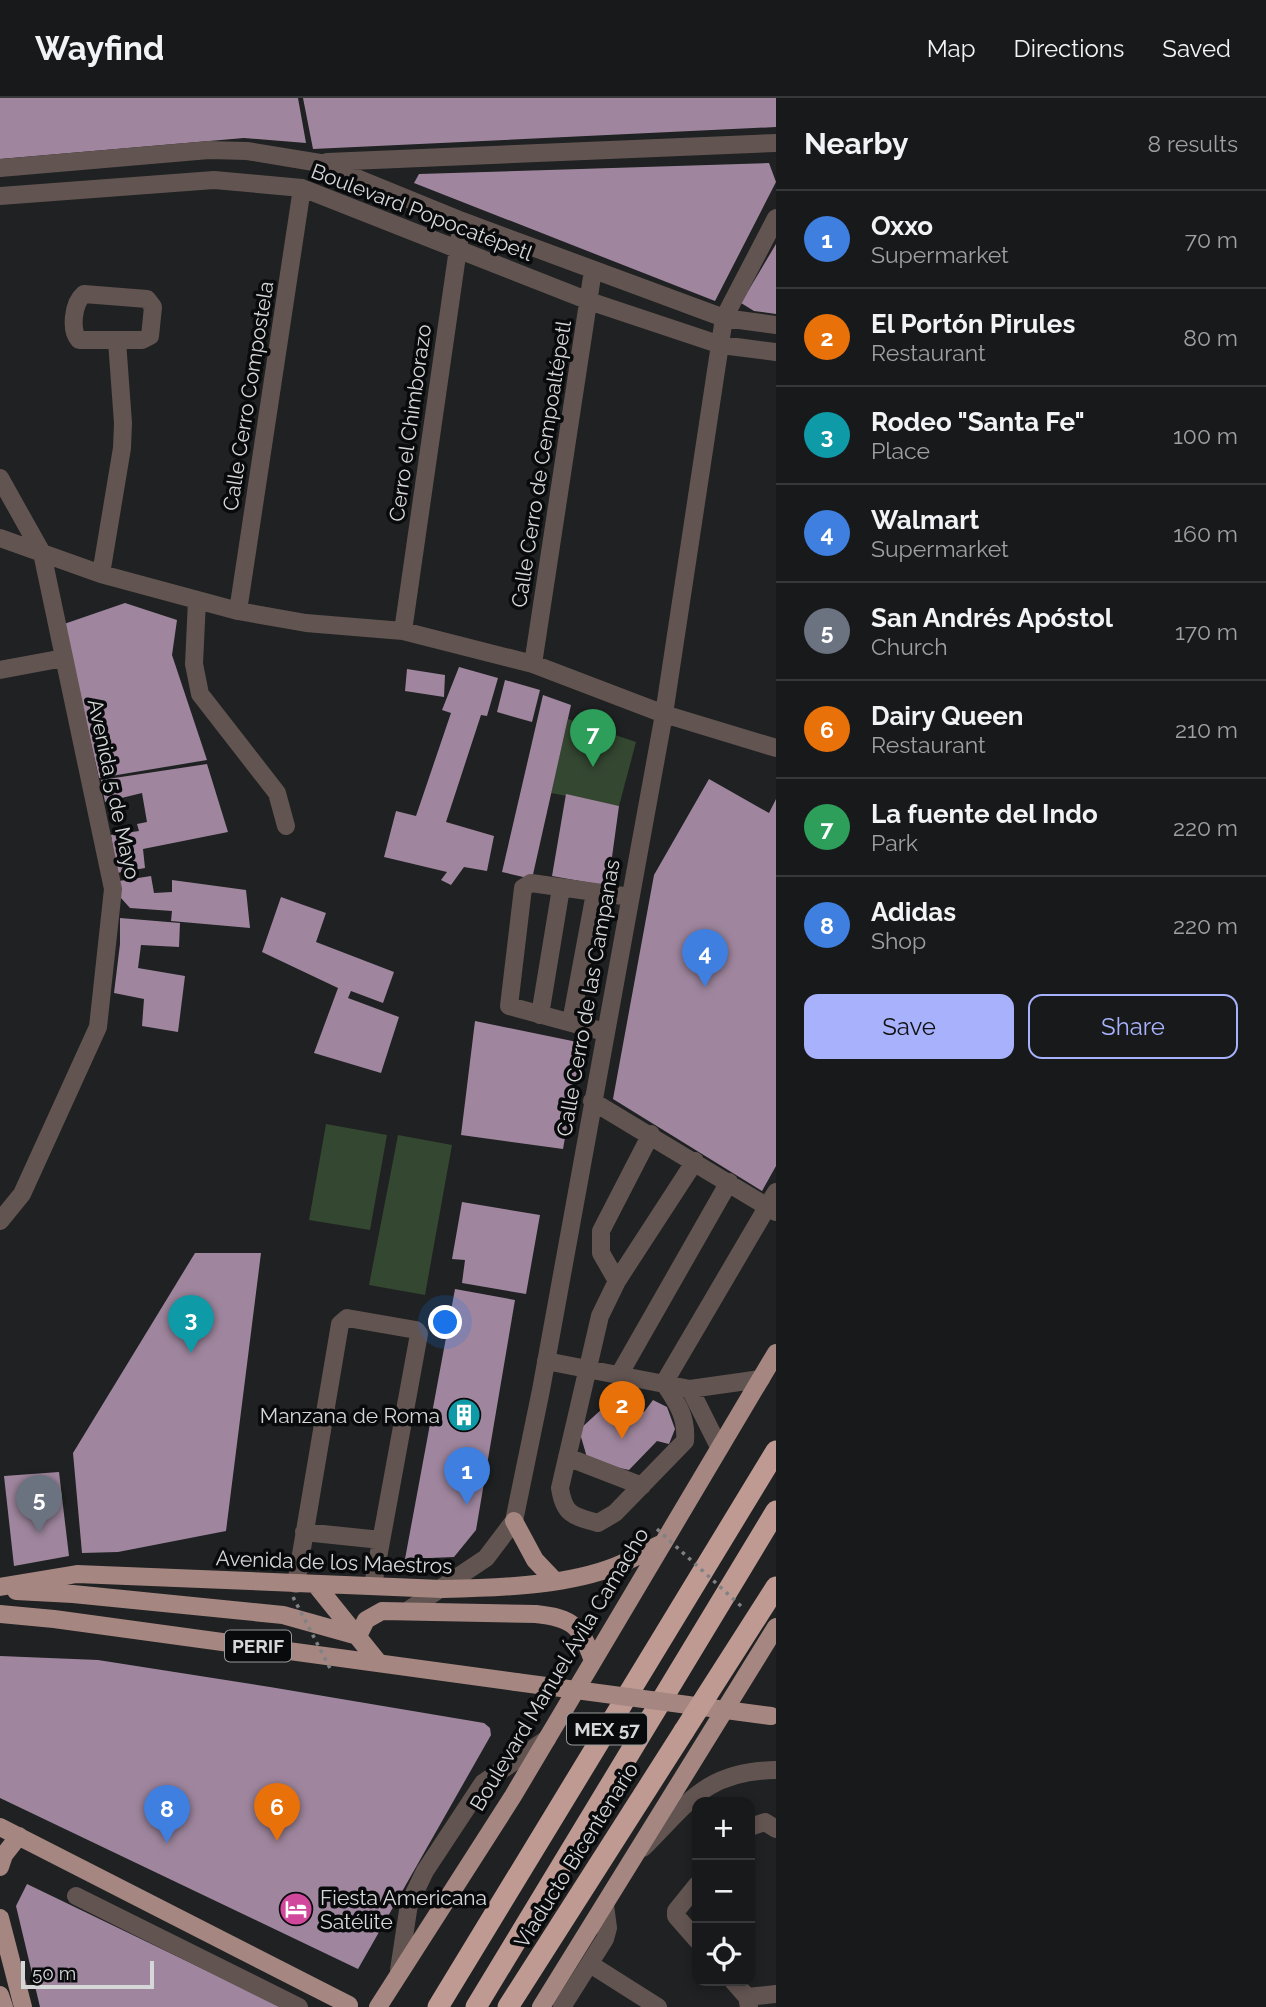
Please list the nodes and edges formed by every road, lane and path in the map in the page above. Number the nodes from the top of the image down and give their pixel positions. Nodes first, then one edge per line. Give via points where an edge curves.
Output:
1 (776, 143) edge
2 (320, 163) junction
3 (0, 168) edge
4 (302, 188) junction
5 (0, 197) edge
6 (776, 218) edge
7 (463, 221) junction
8 (458, 250) junction
9 (593, 270) junction
10 (589, 301) junction
11 (724, 318) junction
12 (776, 325) edge
13 (117, 341) junction
14 (721, 345) junction
15 (776, 352) edge
16 (0, 478) edge
17 (4, 539) edge
18 (43, 553) junction
19 (100, 574) junction
20 (197, 600) junction
21 (238, 611) junction
22 (403, 631) junction
23 (64, 658) junction
24 (533, 664) junction
25 (0, 670) edge
26 (664, 714) junction
27 (776, 748) edge
28 (286, 826) dead end
29 (561, 888) junction
30 (595, 893) junction
31 (630, 897) junction
32 (540, 1015) junction
33 (571, 1022) junction
34 (605, 1032) junction
35 (592, 1101) junction
36 (652, 1134) junction
37 (695, 1161) junction
38 (729, 1182) junction
39 (773, 1204) edge
40 (0, 1221) edge
41 (617, 1281) junction
42 (776, 1353) edge
43 (546, 1361) junction
44 (589, 1369) junction
45 (619, 1375) junction
46 (761, 1379) junction
47 (664, 1384) junction
48 (690, 1389) junction
49 (719, 1447) junction
50 (776, 1451) edge
51 (567, 1457) junction
52 (642, 1486) junction
53 (776, 1511) edge
54 (513, 1521) junction
55 (304, 1532) junction
56 (659, 1537) junction
57 (381, 1539) junction
58 (554, 1580) junction
59 (316, 1585) junction
60 (373, 1585) junction
61 (776, 1587) edge
62 (0, 1589) edge
63 (442, 1589) junction
64 (295, 1590) junction
65 (410, 1609) junction
66 (746, 1611) dead end
67 (0, 1614) edge
68 (776, 1627) edge
69 (358, 1636) junction
70 (593, 1661) junction
71 (378, 1662) junction
72 (332, 1672) dead end
73 (774, 1717) edge
74 (547, 1740) junction
75 (776, 1770) edge
76 (755, 1825) edge
77 (0, 1827) edge
78 (776, 1829) edge
79 (19, 1836) junction
80 (634, 1858) junction
81 (0, 1867) edge
82 (692, 1891) edge
83 (76, 1896) dead end
84 (605, 1905) junction
85 (0, 1918) edge
86 (692, 1934) edge
87 (590, 1964) junction
88 (396, 1979) junction
89 (737, 1986) edge
90 (776, 1994) edge
91 (0, 1995) edge
92 (748, 2002) edge
93 (349, 2005) dead end
94 (4, 2007) edge
95 (23, 2007) edge
96 (299, 2007) edge
97 (378, 2007) edge
98 (438, 2007) edge
99 (476, 2007) edge
100 (508, 2007) edge
101 (541, 2007) edge
102 (562, 2007) edge
103 (657, 2007) edge

1 - 2 street, Boulevard Popocatépetl
2 - 3 street, Boulevard Popocatépetl via 247,150 209,150
2 - 7 street, Boulevard Popocatépetl
4 - 5 street, Boulevard Popocatépetl via 214,180
4 - 8 street, Boulevard Popocatépetl
4 - 21 street, Calle Cerro Compostela
6 - 11 street
7 - 8 street, Cerro el Chimborazo
7 - 9 street, Boulevard Popocatépetl
8 - 10 street, Boulevard Popocatépetl
8 - 22 street, Cerro el Chimborazo
9 - 10 street, Calle Cerro de Cempoaltépetl
9 - 11 street, Boulevard Popocatépetl
10 - 14 street, Boulevard Popocatépetl
10 - 24 street, Calle Cerro de Cempoaltépetl
11 - 12 street, Boulevard Popocatépetl
11 - 14 street, Calle Cerro de las Campanas
13 - 13 street via 148,339 151,302 80,296 79,340
13 - 19 street via 122,448
14 - 15 street, Boulevard Popocatépetl
14 - 26 street, Calle Cerro de las Campanas
16 - 18 street, Avenida 5 de Mayo
17 - 18 street
18 - 19 street
18 - 23 street, Avenida 5 de Mayo
19 - 20 street
20 - 21 street
20 - 28 street via 194,663 200,694 277,793
21 - 22 street via 306,623
22 - 24 street
23 - 25 street
23 - 40 street, Avenida 5 de Mayo via 113,889 98,1027 22,1194
24 - 26 street
26 - 27 street
26 - 31 street, Calle Cerro de las Campanas
29 - 30 street
29 - 32 street
29 - 32 street via 526,884 509,1006
30 - 31 street
30 - 33 street
31 - 34 street, Calle Cerro de las Campanas
32 - 33 street
33 - 34 street
34 - 35 street, Calle Cerro de las Campanas
35 - 36 street
35 - 43 street, Calle Cerro de las Campanas
36 - 37 street
36 - 41 street via 601,1231 601,1253
37 - 38 street
37 - 41 street
38 - 39 street
38 - 45 street
39 - 47 street
41 - 44 street via 595,1330
42 - 46 main road, Boulevard Manuel Ávila Camacho
43 - 44 street
43 - 54 street, Calle Cerro de las Campanas
44 - 45 street
44 - 51 street
45 - 47 street
46 - 48 street
46 - 49 main road, Boulevard Manuel Ávila Camacho
47 - 48 street
47 - 52 street via 681,1408 685,1441
48 - 49 street
49 - 56 main road, Boulevard Manuel Ávila Camacho
50 - 98 highway, MEX 57
51 - 52 street
51 - 52 street via 560,1488 563,1506 574,1516 598,1523
53 - 99 highway, MEX 57
54 - 58 main road via 535,1560
54 - 63 street, Calle Cerro de las Campanas via 486,1558
55 - 57 street
55 - 57 street via 340,1324 347,1318 419,1334
55 - 64 street
56 - 58 main road, Avenida de los Maestros via 607,1570
56 - 66 path, bridge
56 - 70 main road, Boulevard Manuel Ávila Camacho
57 - 60 street
58 - 63 main road, Avenida de los Maestros
59 - 60 main road, Avenida de los Maestros
59 - 64 main road, Avenida de los Maestros
59 - 69 main road
60 - 63 main road, Avenida de los Maestros
61 - 100 highway, Viaducto Bicentenario, bridge
62 - 64 main road, Avenida de los Maestros via 77,1574
62 - 69 main road via 283,1615
63 - 65 street, Calle Cerro de las Campanas
64 - 72 path, bridge
65 - 69 main road via 373,1614
65 - 70 main road via 556,1616 575,1624
67 - 71 main road, PERIF
68 - 80 main road
69 - 71 main road
70 - 74 main road, Boulevard Manuel Ávila Camacho
71 - 73 main road, PERIF, bridge
74 - 88 main road, Boulevard Manuel Ávila Camacho
74 - 88 street via 483,1783 425,1871 409,1904
75 - 80 street via 721,1777 702,1789
76 - 78 street via 765,1822
77 - 79 main road
79 - 81 main road
79 - 93 main road
80 - 84 main road
82 - 86 street via 676,1911
83 - 96 street
84 - 87 street via 608,1928
84 - 101 main road
85 - 95 main road
87 - 102 street
87 - 103 street
88 - 97 main road, Boulevard Manuel Ávila Camacho
89 - 92 street
90 - 92 street
91 - 94 main road

